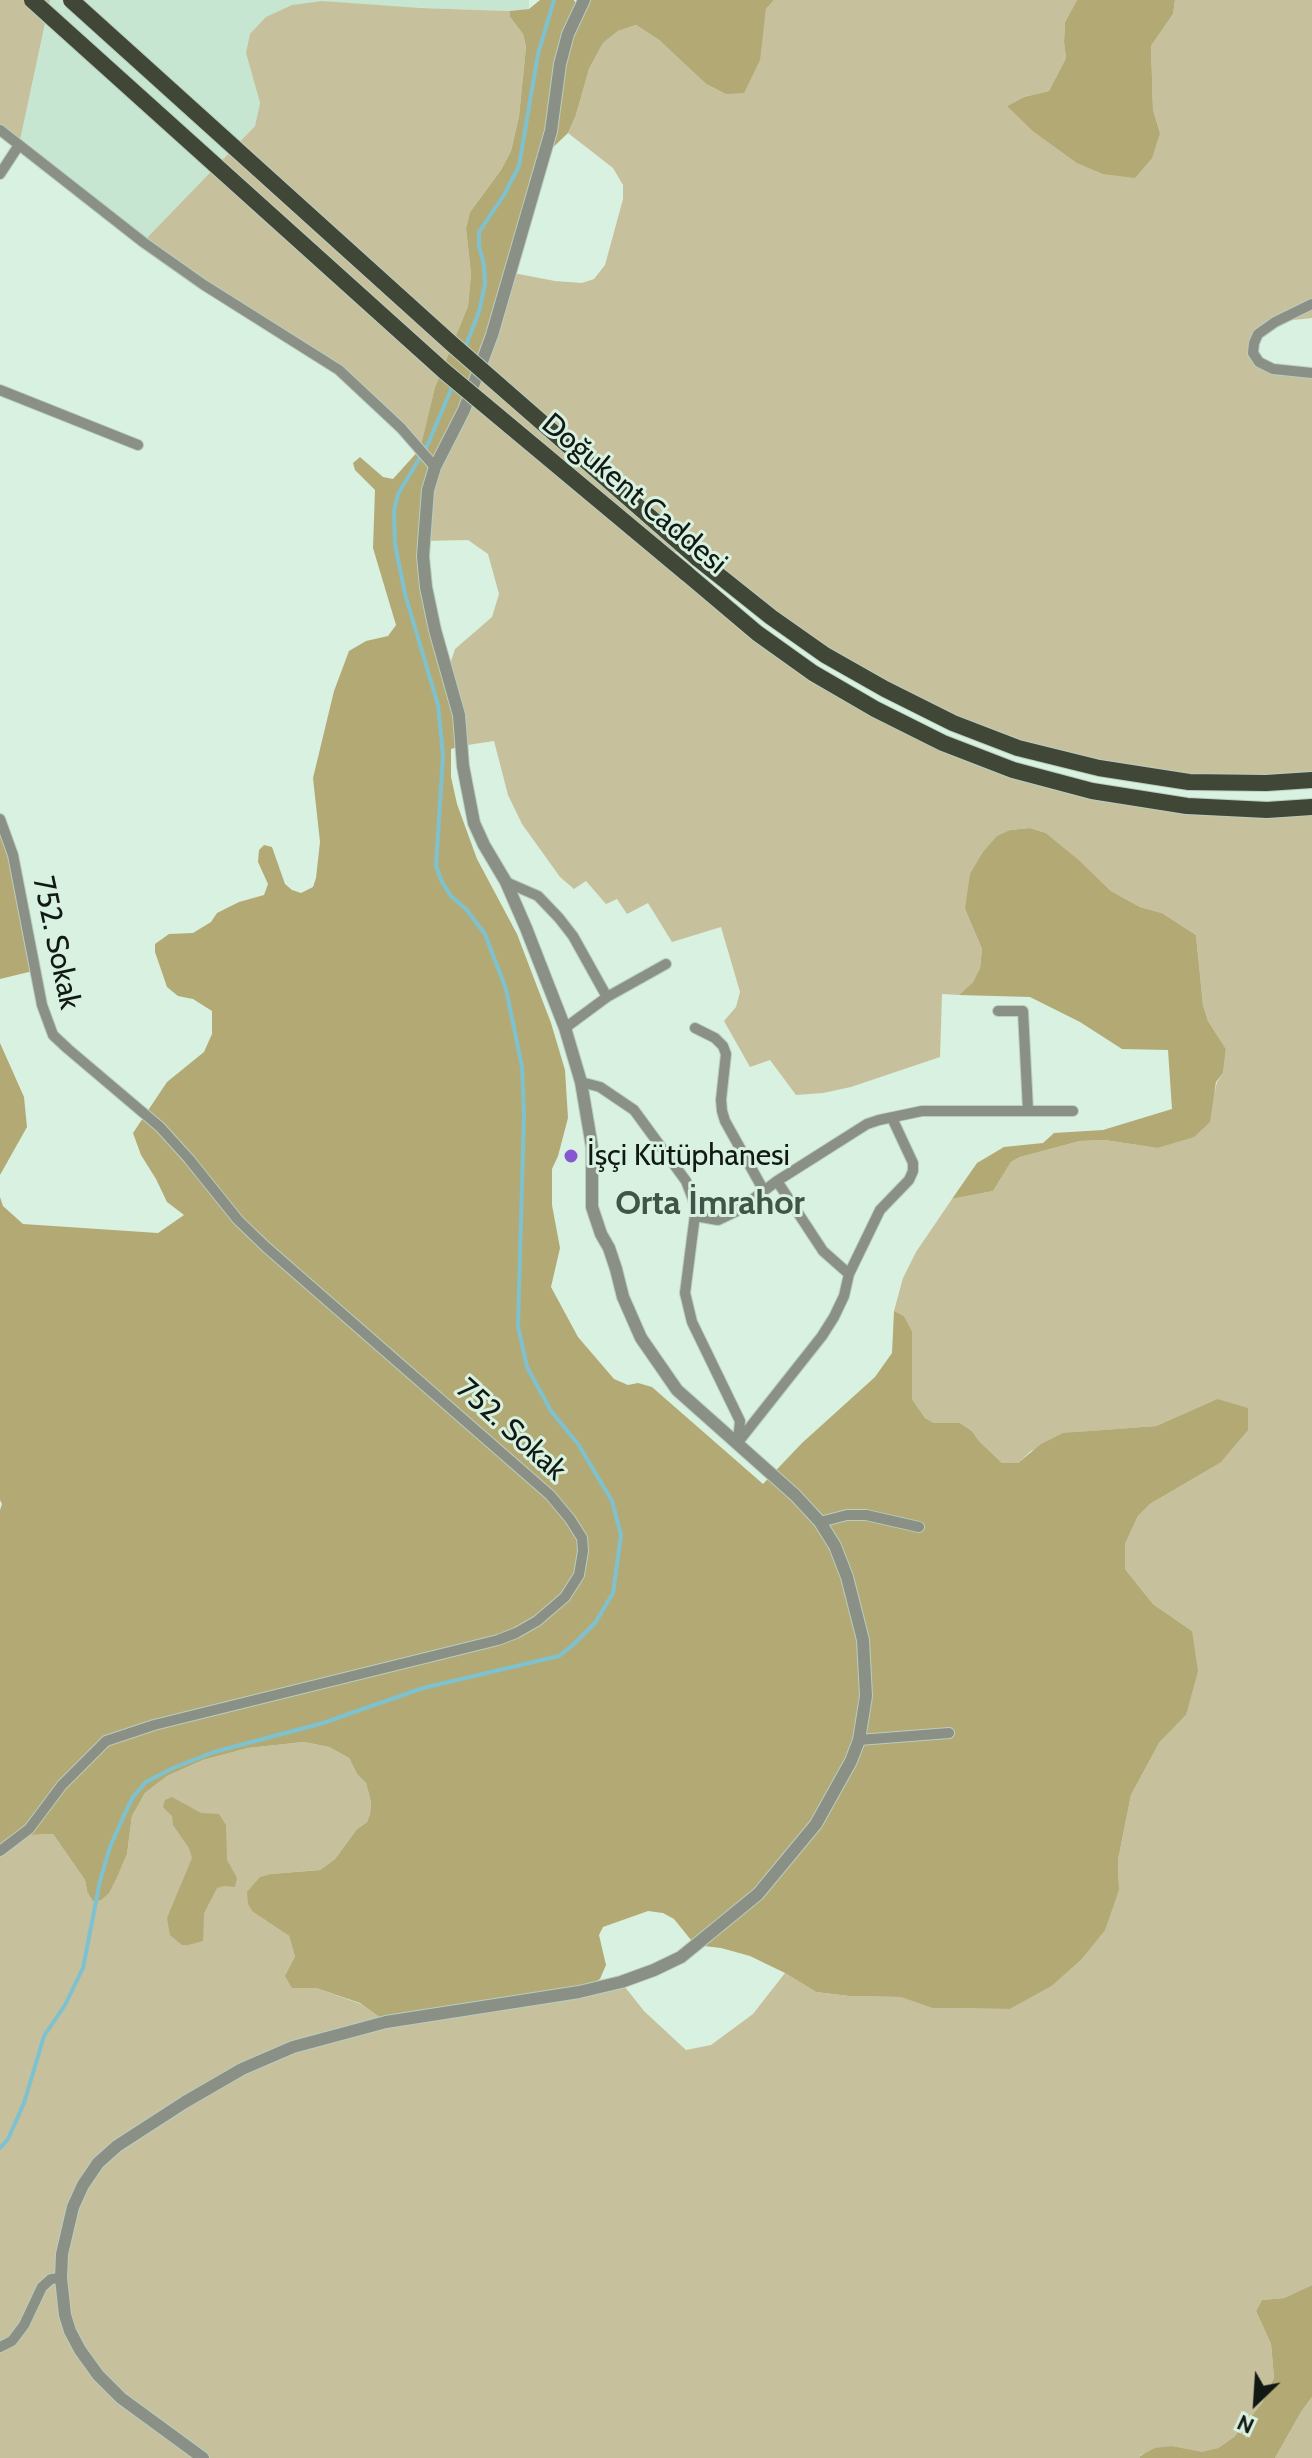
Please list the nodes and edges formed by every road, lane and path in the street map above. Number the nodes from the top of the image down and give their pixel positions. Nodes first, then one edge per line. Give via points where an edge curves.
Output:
1 (32, 0) edge
2 (71, 0) edge
3 (584, 0) edge
4 (0, 130) edge
5 (19, 145) junction
6 (0, 174) edge
7 (1312, 304) edge
8 (1312, 373) edge
9 (0, 390) edge
10 (138, 445) dead end
11 (435, 467) junction
12 (1312, 780) edge
13 (1312, 807) edge
14 (0, 819) edge
15 (506, 882) junction
16 (666, 964) dead end
17 (607, 997) junction
18 (998, 1011) dead end
19 (565, 1028) junction
20 (695, 1028) dead end
21 (581, 1082) junction
22 (1028, 1110) junction
23 (1073, 1111) dead end
24 (892, 1118) junction
25 (777, 1181) junction
26 (764, 1191) junction
27 (695, 1216) junction
28 (849, 1274) junction
29 (738, 1443) junction
30 (820, 1522) junction
31 (919, 1527) dead end
32 (949, 1733) dead end
33 (859, 1740) junction
34 (0, 1851) edge
35 (61, 2278) junction
36 (0, 2347) edge
37 (203, 2458) edge

1 - 13 main road, Doğukent Caddesi, bridge via 444,371 757,633 813,673 943,743 1092,791 1187,806
2 - 12 main road, Doğukent Caddesi, bridge via 697,558 825,655 953,723 1018,748 1189,782
3 - 11 street via 568,34 551,131 492,335 464,410
4 - 5 street
5 - 6 street
5 - 11 street via 204,285 339,370
7 - 8 street via 1258,334 1253,353 1273,369
9 - 10 street
11 - 15 street via 424,526 426,587 459,715 474,823
14 - 34 street, 752. Sokak via 13,855 42,1005 53,1035 160,1127 266,1247 549,1495 582,1538 583,1551 579,1575 565,1597 537,1621 507,1636 106,1741 62,1785 29,1829
15 - 17 street via 538,896 559,918
15 - 19 street
16 - 17 street
17 - 19 street
18 - 22 street via 1023,1011
19 - 21 street
20 - 26 street via 723,1046 722,1111
21 - 27 street via 600,1087 634,1110 686,1181
21 - 29 street via 592,1147 592,1207 629,1311 677,1390
22 - 23 street
22 - 24 street via 922,1111
24 - 25 street via 867,1124
24 - 28 street via 913,1171 880,1210
25 - 26 street
25 - 28 street via 823,1251
26 - 27 street via 718,1220
27 - 29 street via 685,1293 692,1322 740,1421
28 - 29 street via 844,1296 822,1336
29 - 30 street
30 - 31 street via 866,1515
30 - 33 street via 847,1577 863,1640 866,1696
32 - 33 street
33 - 35 street via 840,1784 791,1856 758,1894 681,1957 621,1982 579,1992 334,2034 242,2069 141,2129 98,2163 73,2207
35 - 36 street via 42,2287 24,2325
35 - 37 street via 70,2331 98,2375

